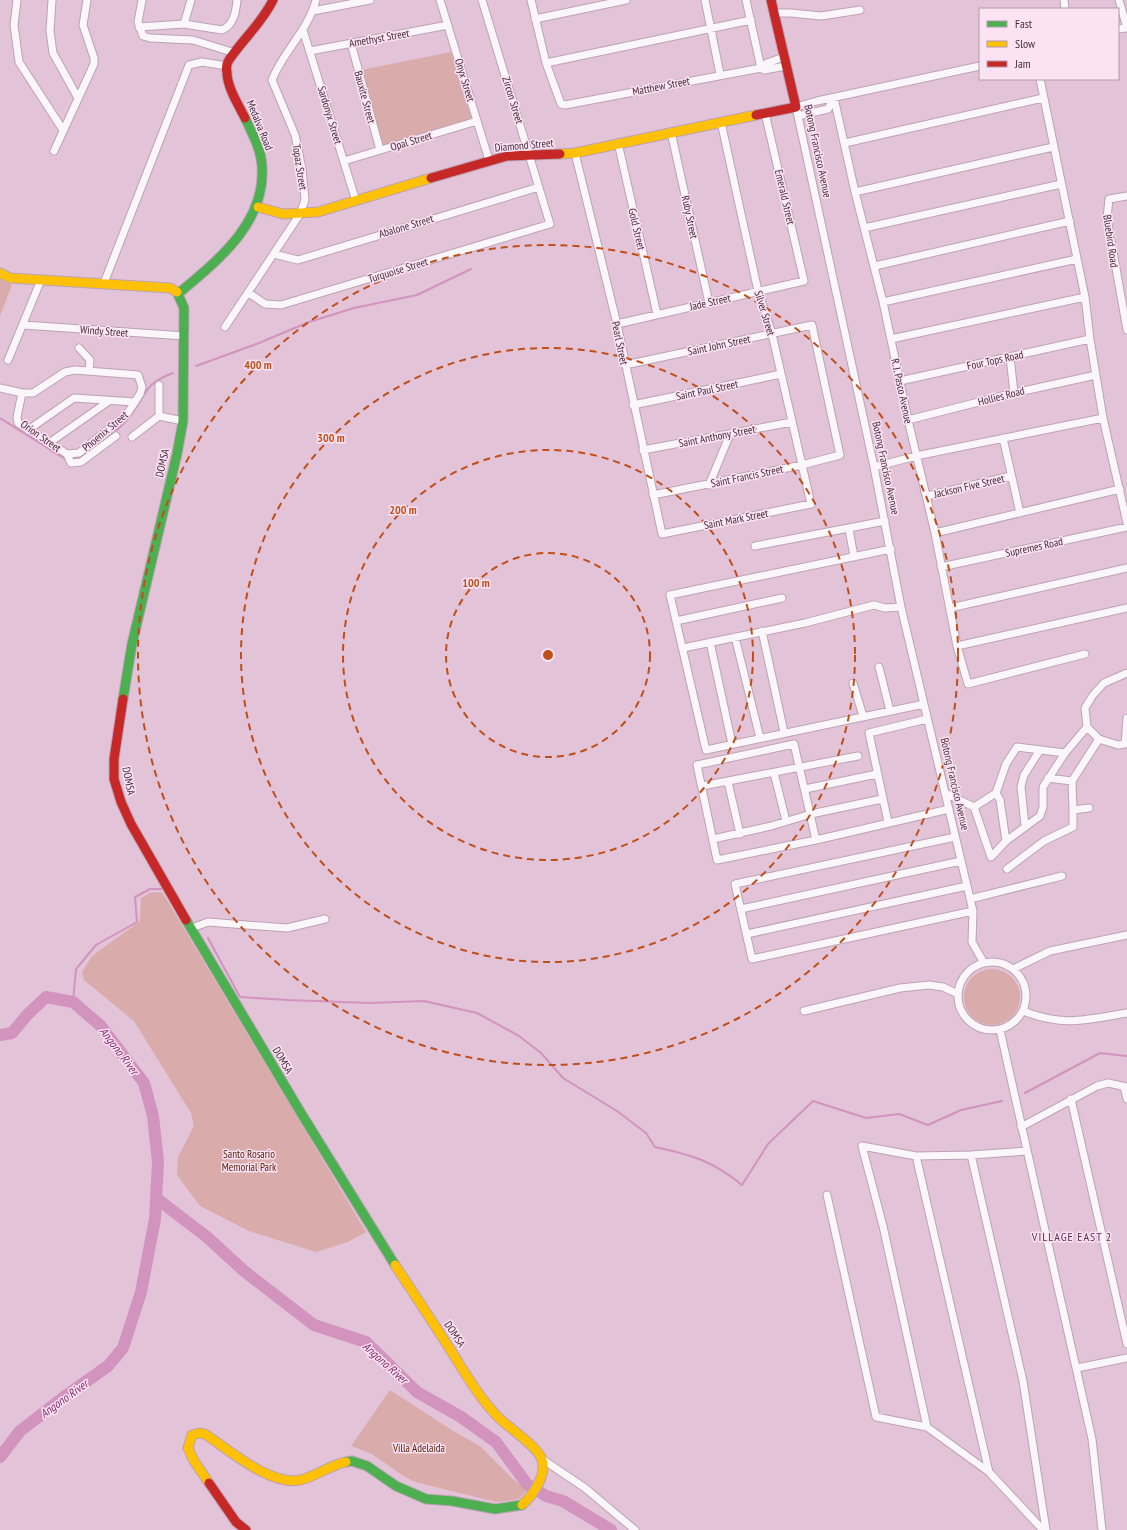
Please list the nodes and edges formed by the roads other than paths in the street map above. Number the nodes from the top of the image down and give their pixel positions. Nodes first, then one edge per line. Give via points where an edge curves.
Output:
1 (17, 0) edge
2 (52, 0) edge
3 (87, 0) edge
4 (142, 0) edge
5 (191, 0) edge
6 (237, 0) edge
7 (273, 0) edge
8 (316, 0) edge
9 (370, 0) edge
10 (440, 0) edge
11 (482, 0) edge
12 (531, 0) edge
13 (626, 0) edge
14 (705, 0) edge
15 (746, 0) edge
16 (770, 0) edge
17 (1119, 0) edge
18 (860, 10) dead end
19 (313, 11) junction
20 (774, 14) junction
21 (535, 19) junction
22 (751, 20) junction
23 (184, 24) junction
24 (448, 25) junction
25 (139, 27) junction
26 (1127, 28) edge
27 (711, 29) junction
28 (303, 30) junction
29 (351, 43) junction
30 (310, 51) junction
31 (235, 53) junction
32 (785, 62) junction
33 (546, 63) junction
34 (227, 66) junction
35 (979, 66) edge
36 (761, 68) junction
37 (720, 74) junction
38 (1040, 80) edge
39 (78, 98) junction
40 (834, 98) junction
41 (1044, 98) junction
42 (797, 112) junction
43 (765, 113) junction
44 (478, 121) junction
45 (721, 122) junction
46 (63, 130) junction
47 (672, 132) junction
48 (618, 143) junction
49 (845, 143) junction
50 (1053, 148) junction
51 (380, 150) junction
52 (54, 151) dead end
53 (575, 153) junction
54 (530, 155) junction
55 (489, 160) junction
56 (344, 161) junction
57 (1061, 184) junction
58 (539, 187) junction
59 (855, 192) junction
60 (1127, 196) edge
61 (356, 201) junction
62 (258, 207) junction
63 (300, 214) junction
64 (1070, 221) junction
65 (550, 224) joint
66 (864, 228) junction
67 (274, 254) junction
68 (1077, 259) junction
69 (875, 266) junction
70 (0, 273) edge
71 (41, 280) junction
72 (804, 281) joint
73 (104, 283) junction
74 (1127, 286) edge
75 (1118, 288) junction
76 (758, 292) junction
77 (179, 293) junction
78 (248, 293) junction
79 (1085, 296) junction
80 (883, 302) junction
81 (709, 303) junction
82 (657, 314) junction
83 (1126, 320) edge
84 (616, 324) junction
85 (23, 325) junction
86 (225, 327) dead end
87 (1127, 330) edge
88 (772, 334) junction
89 (185, 336) junction
90 (891, 339) junction
91 (1090, 339) junction
92 (79, 348) dead end
93 (1010, 357) junction
94 (8, 360) dead end
95 (625, 365) junction
96 (89, 371) junction
97 (781, 374) junction
98 (1096, 375) junction
99 (900, 381) junction
100 (159, 385) dead end
101 (0, 388) edge
102 (22, 393) junction
103 (1014, 393) junction
104 (109, 401) junction
105 (135, 402) junction
106 (633, 405) junction
107 (159, 416) junction
108 (1103, 418) junction
109 (908, 420) junction
110 (183, 421) junction
111 (792, 422) junction
112 (28, 430) junction
113 (730, 434) junction
114 (116, 436) dead end
115 (132, 437) dead end
116 (1003, 438) junction
117 (49, 443) junction
118 (643, 450) junction
119 (67, 454) junction
120 (840, 455) joint
121 (916, 456) junction
122 (802, 465) junction
123 (874, 467) junction
124 (1011, 476) junction
125 (708, 485) junction
126 (1120, 489) junction
127 (653, 495) junction
128 (927, 496) junction
129 (810, 504) joint
130 (1020, 514) junction
131 (885, 521) junction
132 (1127, 523) edge
133 (1127, 527) edge
134 (849, 528) junction
135 (935, 533) junction
136 (662, 534) joint
137 (755, 546) dead end
138 (891, 549) junction
139 (854, 557) junction
140 (941, 567) junction
141 (1127, 568) edge
142 (782, 598) dead end
143 (901, 607) junction
144 (950, 608) junction
145 (1127, 608) edge
146 (676, 621) junction
147 (762, 631) junction
148 (735, 637) junction
149 (710, 642) junction
150 (957, 646) junction
151 (683, 648) junction
152 (1085, 654) dead end
153 (879, 666) dead end
154 (1127, 673) edge
155 (853, 683) dead end
156 (924, 704) junction
157 (890, 711) junction
158 (863, 716) junction
159 (1127, 718) edge
160 (928, 719) junction
161 (1087, 727) junction
162 (784, 732) junction
163 (760, 738) junction
164 (1099, 739) junction
165 (732, 744) junction
166 (1040, 750) junction
167 (1065, 753) junction
168 (858, 756) dead end
169 (800, 767) junction
170 (774, 772) junction
171 (877, 774) junction
172 (1048, 778) junction
173 (1072, 781) junction
174 (728, 782) junction
175 (702, 786) junction
176 (806, 789) junction
177 (945, 793) junction
178 (996, 793) junction
179 (882, 799) junction
180 (974, 807) junction
181 (1089, 808) dead end
182 (949, 809) junction
183 (1073, 810) junction
184 (811, 814) junction
185 (786, 821) junction
186 (888, 822) junction
187 (1025, 826) junction
188 (740, 834) junction
189 (955, 837) junction
190 (714, 839) junction
191 (816, 840) junction
192 (1006, 841) junction
193 (961, 861) junction
194 (1007, 869) dead end
195 (1062, 876) dead end
196 (967, 886) junction
197 (970, 899) junction
198 (741, 909) junction
199 (973, 911) junction
200 (325, 919) dead end
201 (192, 928) junction
202 (747, 934) junction
203 (1127, 935) edge
204 (984, 963) junction
205 (1013, 969) junction
206 (958, 994) junction
207 (804, 1011) dead end
208 (1023, 1011) junction
209 (1127, 1013) edge
210 (1000, 1030) junction
211 (1126, 1087) edge
212 (1071, 1099) junction
213 (1127, 1099) edge
214 (1022, 1128) junction
215 (1027, 1151) junction
216 (971, 1155) junction
217 (916, 1156) junction
218 (827, 1195) dead end
219 (1127, 1344) edge
220 (1127, 1358) edge
221 (1077, 1368) junction
222 (927, 1426) junction
223 (542, 1459) junction
224 (989, 1472) junction
225 (246, 1530) edge
226 (635, 1530) edge
227 (1044, 1530) edge
228 (1102, 1530) edge

1 - 46 street via 14,25 19,62
2 - 39 street via 50,31 53,54
3 - 39 street via 83,25 94,64
4 - 25 street
5 - 23 street
6 - 23 street via 232,22 227,28 211,29
7 - 31 main road via 268,11
8 - 19 street, Topaz Street
9 - 19 street
10 - 24 street, Onyx Street
11 - 54 street, Zircon Street
12 - 21 street
13 - 21 street
14 - 27 street
15 - 22 street
16 - 20 main road, Botong Francisco Avenue
17 - 26 street
18 - 20 street via 822,16
19 - 28 street, Topaz Street
20 - 32 main road, Botong Francisco Avenue
21 - 33 street
22 - 27 street
22 - 36 street
23 - 25 street
24 - 29 street, Amethyst Street
24 - 44 street, Onyx Street
25 - 31 street via 146,38 193,40
27 - 33 street
27 - 37 street
28 - 30 street, Sardonyx Street
28 - 63 street, Topaz Street via 272,80 295,135 298,149 305,200
29 - 30 street, Amethyst Street
29 - 51 street, Bauxite Street
30 - 56 street, Sardonyx Street
31 - 34 main road
32 - 36 street, Matthew Street via 768,69
32 - 42 main road, Botong Francisco Avenue
33 - 37 street, Matthew Street via 561,104 565,105
34 - 62 main road, Medalva Road via 227,79 258,150 262,167 262,190
34 - 73 street via 202,62 189,65
35 - 40 street
36 - 37 street, Matthew Street
38 - 41 street
39 - 46 street
40 - 42 street
40 - 42 street via 828,109
40 - 49 street, R. J. Pasco Avenue
41 - 49 street
41 - 50 street
42 - 43 main road, Diamond Street
42 - 123 street, Botong Francisco Avenue
43 - 45 main road, Diamond Street
43 - 72 street, Emerald Street
44 - 51 street, Opal Street
44 - 55 street, Onyx Street
45 - 47 main road, Diamond Street
45 - 76 street, Silver Street
46 - 52 street
47 - 48 main road, Diamond Street
47 - 81 street, Ruby Street
48 - 53 main road, Diamond Street
48 - 82 street, Gold Street
49 - 59 street, R. J. Pasco Avenue
50 - 57 street
50 - 59 street
51 - 56 street, Opal Street
53 - 54 main road, Diamond Street
53 - 84 street, Pearl Street
54 - 55 main road, Diamond Street
54 - 58 street, Zircon Street
55 - 61 main road, Diamond Street
56 - 61 street, Sardonyx Street
57 - 64 street
57 - 66 street
58 - 65 street, Zircon Street
58 - 67 street, Abalone Street via 298,260
59 - 66 street, R. J. Pasco Avenue
60 - 75 street, Bluebird Road via 1109,199 1107,218
61 - 63 main road, Diamond Street via 318,212
62 - 63 main road, Diamond Street via 283,214
62 - 77 main road, Medalva Road via 223,255
63 - 67 street, Topaz Street
64 - 68 street
64 - 69 street
65 - 78 street, Turquoise Street via 281,305 265,304
66 - 69 street, R. J. Pasco Avenue
67 - 78 street, Topaz Street
68 - 79 street
68 - 80 street
69 - 80 street, R. J. Pasco Avenue
70 - 71 main road via 10,278
71 - 73 main road
71 - 85 street
72 - 76 street, Jade Street
73 - 77 main road via 170,288
74 - 75 street
75 - 83 street, Bluebird Road
76 - 81 street, Jade Street
76 - 88 street, Silver Street
77 - 89 main road, DOMSA via 184,308
78 - 86 street, Topaz Street
79 - 90 street
79 - 91 street
80 - 90 street, R. J. Pasco Avenue
81 - 82 street, Jade Street
82 - 84 street, Jade Street
83 - 87 street, Bluebird Road
84 - 95 street, Pearl Street
85 - 89 street, Windy Street
85 - 94 street
88 - 95 street, Saint John Street
88 - 97 street, Silver Street
88 - 120 street, Saint John Street via 812,325
89 - 110 main road, DOMSA
90 - 99 street, R. J. Pasco Avenue
91 - 93 street, Four Tops Road
91 - 98 street
92 - 96 street via 90,360
93 - 99 street, Four Tops Road
93 - 103 street
95 - 106 street, Pearl Street
96 - 102 street via 65,372 33,393
96 - 105 street, Phoenix Street via 138,375 142,387
97 - 106 street, Saint Paul Street
97 - 111 street, Silver Street
98 - 103 street, Hollies Road
98 - 108 street
99 - 109 street, R. J. Pasco Avenue
100 - 107 street
101 - 102 street
102 - 112 street, Orion Street via 17,417 18,423
103 - 109 street, Hollies Road
104 - 105 street
104 - 112 street via 74,398
104 - 117 street
105 - 119 street, Phoenix Street via 112,428 80,452
106 - 118 street, Pearl Street
107 - 110 street
107 - 115 street
108 - 116 street
108 - 126 street
109 - 121 street, R. J. Pasco Avenue
110 - 201 main road, DOMSA via 132,644 114,770 121,802 131,824
111 - 113 street, Saint Anthony Street
111 - 122 street, Silver Street
112 - 117 street, Orion Street
113 - 118 street, Saint Anthony Street
113 - 125 street
114 - 119 street, Orion Street via 81,462 71,463
116 - 121 street
116 - 124 street
117 - 119 street, Orion Street
118 - 127 street, Pearl Street
120 - 122 street, Saint Francis Street
121 - 123 street
121 - 128 street, R. J. Pasco Avenue
122 - 125 street, Saint Francis Street
122 - 129 street, Silver Street
123 - 131 street, Botong Francisco Avenue
124 - 128 street, Jackson Five Street
124 - 130 street
125 - 127 street, Saint Francis Street
126 - 130 street
126 - 132 street
127 - 136 street, Pearl Street
128 - 135 street, R. J. Pasco Avenue
129 - 136 street, Saint Mark Street
130 - 135 street
131 - 134 street
131 - 138 street, Botong Francisco Avenue
133 - 140 street, Supremes Road
134 - 137 street
134 - 139 street
135 - 140 street, R. J. Pasco Avenue
138 - 139 street
138 - 143 street, Botong Francisco Avenue
139 - 146 street via 670,595
140 - 144 street, R. J. Pasco Avenue
141 - 144 street
142 - 146 street
143 - 147 street via 885,608 874,605
143 - 156 street, Botong Francisco Avenue
144 - 150 street, R. J. Pasco Avenue
145 - 150 street
146 - 151 street
147 - 148 street
147 - 162 street
148 - 149 street
148 - 163 street
149 - 151 street
149 - 165 street
150 - 152 street, R. J. Pasco Avenue via 968,684
151 - 165 street via 706,750
153 - 157 street
154 - 161 street via 1104,683 1093,695 1085,708
155 - 158 street
156 - 157 street
156 - 160 street, Botong Francisco Avenue
157 - 158 street
158 - 162 street
159 - 164 street via 1125,744 1118,745
160 - 171 street via 869,733
160 - 177 street, Botong Francisco Avenue
161 - 164 street
161 - 167 street
162 - 163 street
163 - 165 street
164 - 173 street
166 - 167 street
166 - 178 street via 1017,747 1006,764
166 - 187 street via 1024,775 1020,787
167 - 172 street
168 - 169 street
169 - 170 street
169 - 175 street via 794,744 697,765
169 - 176 street
170 - 174 street
170 - 185 street
171 - 176 street
171 - 179 street
172 - 173 street
172 - 187 street via 1043,787 1043,807 1040,816
173 - 183 street
174 - 175 street
174 - 188 street
175 - 190 street
176 - 184 street
177 - 180 street
177 - 182 street, Botong Francisco Avenue
178 - 180 street
178 - 192 street via 1000,800
179 - 184 street
179 - 186 street
180 - 192 street via 991,857
181 - 183 street
182 - 186 street
182 - 189 street, Botong Francisco Avenue
183 - 194 street via 1073,827 1044,842
184 - 185 street
184 - 191 street
185 - 188 street
186 - 191 street
187 - 192 street
188 - 190 street
189 - 193 street, Botong Francisco Avenue
189 - 198 street via 735,884
190 - 191 street via 717,860
193 - 196 street, Botong Francisco Avenue
193 - 198 street
195 - 197 street
196 - 197 street, Botong Francisco Avenue
196 - 202 street
197 - 199 street, Botong Francisco Avenue
198 - 202 street
199 - 202 street via 752,959
199 - 204 street, Botong Francisco Avenue via 972,942
200 - 201 street via 287,928 208,922
201 - 223 main road, DOMSA via 351,1196 460,1364 497,1416
203 - 205 street via 1050,951
204 - 205 street via 997,962
204 - 206 street via 972,968 963,977
205 - 208 street via 1023,982 1026,996
206 - 207 street via 943,987 929,985 900,988
206 - 210 street via 960,1011 970,1024 987,1030
208 - 209 street via 1044,1019 1066,1021
208 - 210 street via 1014,1023
210 - 214 street
211 - 212 street via 1108,1083
211 - 213 street
212 - 214 street
212 - 219 street
214 - 215 street
215 - 216 street
215 - 221 street
216 - 217 street
216 - 227 street via 1023,1381
217 - 222 street via 862,1146 883,1226
217 - 224 street
218 - 222 street via 876,1417
220 - 221 street
221 - 228 street via 1092,1439
222 - 224 street
223 - 225 main road via 540,1481 532,1495 521,1506 504,1509 426,1499 396,1486 367,1466 352,1461 307,1478 286,1480 261,1471 205,1434 192,1435 188,1448 194,1461 236,1522
223 - 226 street via 585,1488
224 - 227 street

